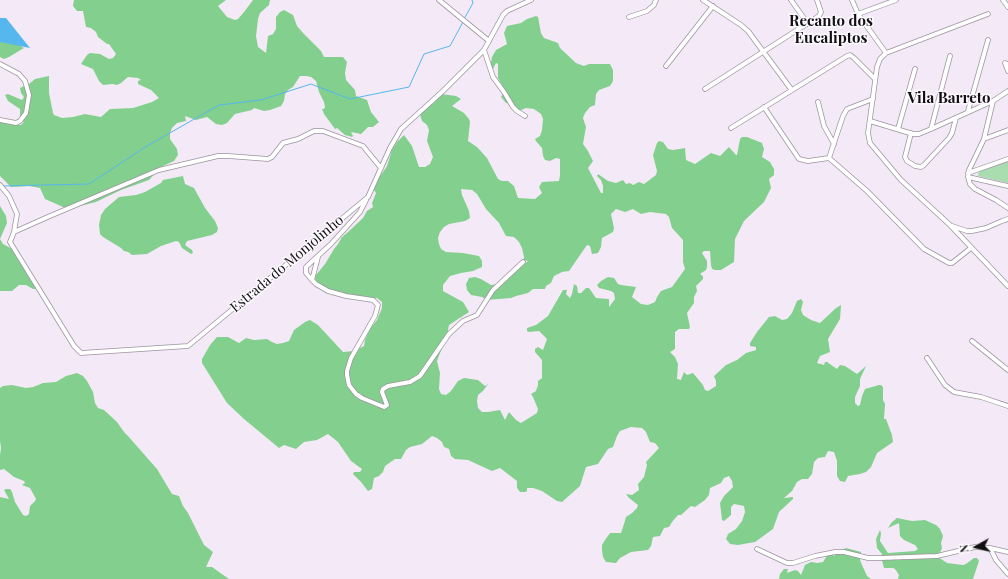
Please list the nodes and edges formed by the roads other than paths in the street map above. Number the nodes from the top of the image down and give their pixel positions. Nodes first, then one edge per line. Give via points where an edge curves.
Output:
1 (438, 0) edge
2 (531, 0) edge
3 (656, 0) edge
4 (703, 0) edge
5 (791, 0) edge
6 (816, 0) edge
7 (852, 0) edge
8 (896, 0) edge
9 (1003, 0) edge
10 (713, 6) junction
11 (1008, 7) edge
12 (858, 14) junction
13 (988, 14) dead end
14 (629, 17) dead end
15 (808, 24) junction
16 (988, 40) dead end
17 (489, 41) junction
18 (484, 50) junction
19 (763, 52) junction
20 (886, 53) junction
21 (950, 56) dead end
22 (1007, 62) edge
23 (0, 64) edge
24 (666, 66) dead end
25 (915, 69) dead end
26 (1008, 71) edge
27 (875, 80) junction
28 (705, 89) dead end
29 (791, 90) junction
30 (1008, 91) edge
31 (873, 99) junction
32 (993, 100) junction
33 (818, 102) dead end
34 (764, 107) junction
35 (968, 112) junction
36 (525, 116) dead end
37 (956, 118) junction
38 (0, 120) edge
39 (870, 121) junction
40 (731, 128) dead end
41 (898, 128) junction
42 (931, 130) junction
43 (1008, 130) edge
44 (911, 133) junction
45 (984, 139) junction
46 (834, 144) junction
47 (829, 158) junction
48 (1008, 159) edge
49 (381, 168) junction
50 (968, 175) junction
51 (1008, 186) edge
52 (1, 187) edge
53 (368, 196) junction
54 (1008, 208) edge
55 (1008, 219) edge
56 (950, 225) junction
57 (14, 232) junction
58 (971, 248) junction
59 (318, 257) junction
60 (523, 262) dead end
61 (312, 280) junction
62 (1008, 286) edge
63 (972, 341) dead end
64 (927, 358) dead end
65 (1008, 370) edge
66 (1008, 406) edge
67 (990, 548) junction
68 (758, 549) dead end
69 (1008, 552) edge
70 (1008, 574) edge

1 - 17 street
2 - 17 street, Estrada do Monjolinho via 507,11
3 - 14 street via 647,11
4 - 10 street
5 - 15 street
6 - 15 street via 821,14
7 - 12 street
8 - 12 street
9 - 11 street
10 - 19 street via 745,28
10 - 24 street
12 - 20 street
13 - 20 street
15 - 19 street
16 - 35 street
17 - 18 street, Estrada do Monjolinho
18 - 36 street via 493,78 513,107
18 - 49 street, Estrada do Monjolinho via 401,129
19 - 28 street
19 - 29 street
20 - 27 street via 879,61
21 - 42 street
22 - 26 street
23 - 38 street via 19,74 25,81 29,95 26,113 20,120 16,123
25 - 41 street
27 - 29 street via 850,55
27 - 31 street
29 - 34 street
30 - 32 street
31 - 39 street
31 - 46 street via 848,109 843,116
32 - 35 street
32 - 45 street
33 - 46 street via 824,126
34 - 40 street
34 - 47 street via 799,159 808,161
35 - 37 street
37 - 42 street
37 - 44 street via 949,138 924,165 918,167 905,157
39 - 41 street
39 - 56 street via 868,138 873,148 901,180
41 - 44 street
42 - 44 street via 919,134
43 - 45 street
45 - 50 street
46 - 47 street
47 - 58 street via 867,191 924,249 952,263
48 - 50 street
49 - 53 street, Estrada do Monjolinho
49 - 57 street via 363,146 323,131 314,132 283,143 268,160 218,156 159,170
50 - 51 street
50 - 54 street via 970,184 975,189
52 - 57 street via 15,207 17,214
53 - 57 street, Estrada do Monjolinho via 184,347 81,353 74,346 10,242
53 - 59 street via 360,212
55 - 56 street via 972,231
56 - 58 street
58 - 62 street
59 - 61 street
59 - 61 street via 306,267 306,273
60 - 61 street via 494,290 477,315 464,321 449,334 420,376 410,382 383,389 387,405 384,407 356,394 349,385 347,375 351,358 378,312 377,303 328,291
63 - 65 street
64 - 66 street via 945,385 954,392
67 - 68 street via 974,547 937,556 880,558 835,552 793,563 787,563
67 - 69 street
67 - 70 street

